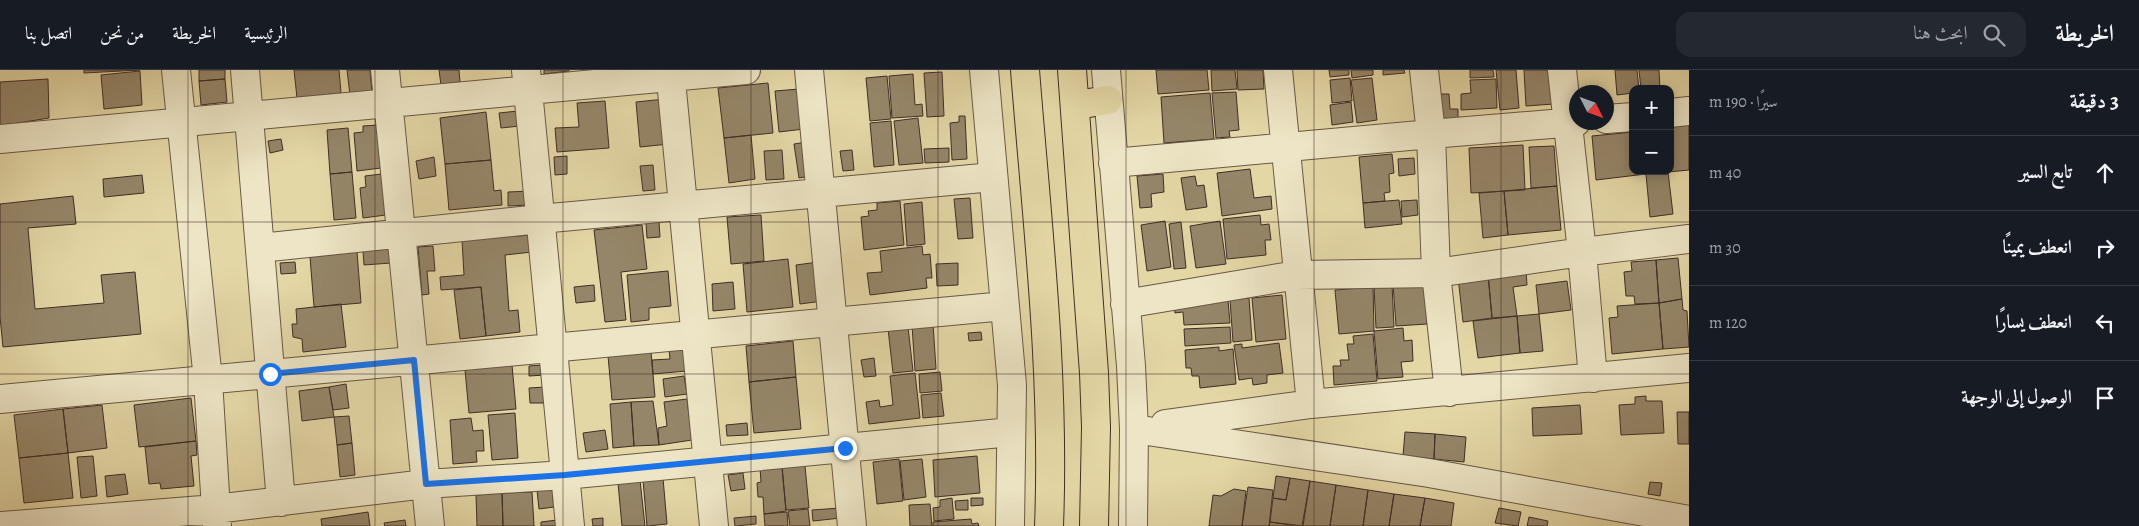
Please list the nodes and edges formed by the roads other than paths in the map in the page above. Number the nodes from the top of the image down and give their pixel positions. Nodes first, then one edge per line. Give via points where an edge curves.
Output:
1 (176, 70) edge
2 (245, 70) edge
3 (386, 70) edge
4 (746, 70) edge
5 (809, 70) edge
6 (984, 70) edge
7 (1025, 70) edge
8 (1072, 70) edge
9 (1106, 70) edge
10 (1278, 70) edge
11 (1424, 70) edge
12 (1562, 70) edge
13 (670, 73) edge
14 (527, 80) edge
15 (1108, 100) junction
16 (389, 103) junction
17 (1076, 105) junction
18 (1569, 107) edge
19 (1689, 111) edge
20 (1674, 113) edge
21 (249, 116) junction
22 (1629, 117) edge
23 (1614, 118) edge
24 (181, 122) junction
25 (1569, 123) edge
26 (1573, 130) edge
27 (1431, 134) junction
28 (0, 139) edge
29 (1286, 147) junction
30 (1113, 163) junction
31 (994, 177) junction
32 (820, 194) junction
33 (683, 206) junction
34 (540, 219) junction
35 (402, 233) junction
36 (1689, 239) edge
37 (260, 248) junction
38 (1582, 252) junction
39 (1436, 273) junction
40 (1297, 275) junction
41 (1125, 304) junction
42 (1005, 306) junction
43 (833, 322) junction
44 (696, 334) junction
45 (552, 348) junction
46 (414, 360) junction
47 (1689, 368) edge
48 (270, 374) junction
49 (1593, 378) junction
50 (208, 380) junction
51 (1449, 392) junction
52 (0, 399) edge
53 (1311, 404) junction
54 (1134, 429) junction
55 (1011, 432) junction
56 (845, 448) junction
57 (708, 461) junction
58 (565, 475) junction
59 (426, 484) junction
60 (281, 502) junction
61 (216, 517) edge
62 (1647, 519) edge
63 (1689, 520) edge
64 (2, 526) edge
65 (430, 526) edge
66 (570, 526) edge
67 (714, 526) edge
68 (852, 526) edge
69 (1010, 526) edge
70 (1049, 526) edge
71 (1094, 526) edge
72 (1133, 526) edge

1 - 24 street
2 - 21 street
3 - 16 street
4 - 13 street
5 - 32 street
6 - 31 street
7 - 70 main road via 1049,372
8 - 17 main road
9 - 15 street
10 - 29 street
11 - 27 street
12 - 18 street
13 - 14 street
13 - 33 street
14 - 16 street
14 - 34 street
15 - 17 main road
15 - 30 street
16 - 21 street
16 - 35 street
17 - 71 main road via 1094,374
19 - 20 street
21 - 24 street
21 - 37 street
22 - 23 street
24 - 28 street
24 - 50 street
25 - 27 street
26 - 38 street
27 - 29 street
27 - 39 street
29 - 30 street
29 - 40 street
30 - 41 street
31 - 32 street
31 - 42 street
32 - 33 street
32 - 43 street
33 - 34 street
33 - 44 street
34 - 35 street
34 - 45 street
35 - 37 street
35 - 46 street
36 - 38 street
37 - 48 street
38 - 39 street
38 - 49 street
39 - 40 street
39 - 51 street
40 - 41 street
40 - 53 street
41 - 54 street
42 - 43 street
42 - 55 street via 1012,385
43 - 44 street
43 - 56 street
44 - 45 street
44 - 57 street
45 - 46 street
45 - 58 street
46 - 48 street
46 - 59 street
47 - 49 street
48 - 50 street
48 - 60 street
49 - 51 street
50 - 52 street
50 - 61 street
51 - 53 street
53 - 54 street
54 - 62 street via 1429,473
54 - 72 street
55 - 56 street
55 - 69 street
56 - 57 street
56 - 68 street
57 - 58 street
57 - 67 street
58 - 59 street
58 - 66 street
59 - 60 street
59 - 65 street
60 - 61 street
61 - 64 street
62 - 63 street

